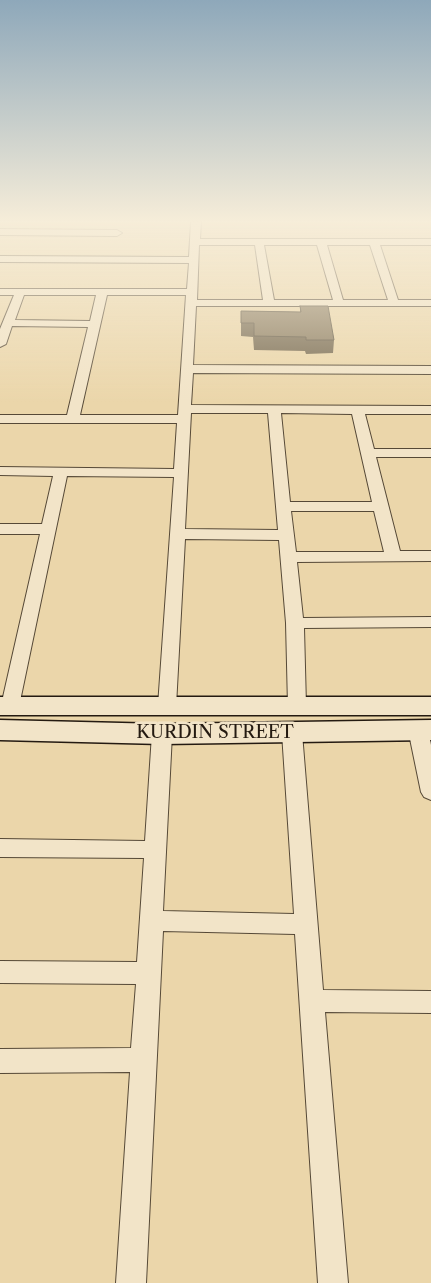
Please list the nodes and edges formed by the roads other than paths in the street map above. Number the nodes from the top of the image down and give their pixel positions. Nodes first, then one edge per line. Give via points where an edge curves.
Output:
1 (192, 282) edge
2 (266, 282) edge
3 (333, 282) edge
4 (387, 282) edge
5 (0, 292) edge
6 (20, 292) junction
7 (102, 292) junction
8 (191, 298) junction
9 (269, 303) junction
10 (339, 303) junction
11 (394, 303) junction
12 (431, 303) edge
13 (8, 324) junction
14 (95, 324) junction
15 (0, 344) edge
16 (187, 369) junction
17 (430, 371) edge
18 (274, 410) junction
19 (358, 410) junction
20 (431, 410) edge
21 (184, 414) junction
22 (0, 419) edge
23 (74, 419) junction
24 (368, 453) junction
25 (431, 453) edge
26 (0, 472) edge
27 (61, 472) junction
28 (181, 473) junction
29 (284, 506) junction
30 (381, 506) junction
31 (0, 529) edge
32 (48, 530) junction
33 (177, 534) junction
34 (287, 535) junction
35 (431, 556) edge
36 (289, 557) junction
37 (393, 557) junction
38 (431, 622) edge
39 (295, 623) junction
40 (167, 706) junction
41 (297, 706) junction
42 (3, 714) edge
43 (79, 719) junction
44 (427, 722) edge
45 (292, 733) junction
46 (162, 734) junction
47 (431, 792) edge
48 (0, 848) edge
49 (155, 850) junction
50 (152, 921) junction
51 (306, 924) junction
52 (0, 972) edge
53 (148, 973) junction
54 (312, 1001) junction
55 (431, 1002) edge
56 (144, 1060) junction
57 (0, 1061) edge
58 (132, 1283) edge
59 (333, 1283) edge

1 - 8 street
2 - 9 street
3 - 10 street
4 - 11 street
5 - 6 street
6 - 7 street
6 - 13 street
7 - 8 street
7 - 14 street
8 - 9 street
8 - 16 street
9 - 10 street
10 - 11 street
11 - 12 street
13 - 14 street
13 - 15 street
14 - 23 street
16 - 17 street
16 - 21 street
18 - 19 street
18 - 21 street
18 - 29 street
19 - 20 street
19 - 24 street
21 - 23 street
21 - 28 street
22 - 23 street
24 - 25 street
24 - 30 street
26 - 27 street
27 - 28 street
27 - 32 street
28 - 33 street
29 - 30 street
29 - 34 street
30 - 37 street
31 - 32 street
32 - 42 street
33 - 34 street
33 - 40 street
34 - 36 street
35 - 37 street
36 - 37 street
36 - 39 street
38 - 39 street
39 - 41 street
40 - 41 main road, KURDIN STREET
40 - 43 main road, KURDIN STREET
41 - 44 main road, KURDIN STREET
42 - 43 main road, KURDIN STREET
43 - 46 main road, KURDIN STREET
44 - 45 main road, KURDIN STREET
44 - 47 street
45 - 46 main road, KURDIN STREET
45 - 51 street
46 - 49 street
48 - 49 street
49 - 50 street
50 - 51 street
50 - 53 street
51 - 54 street
52 - 53 street
53 - 56 street
54 - 55 street
54 - 59 street
56 - 57 street
56 - 58 street

